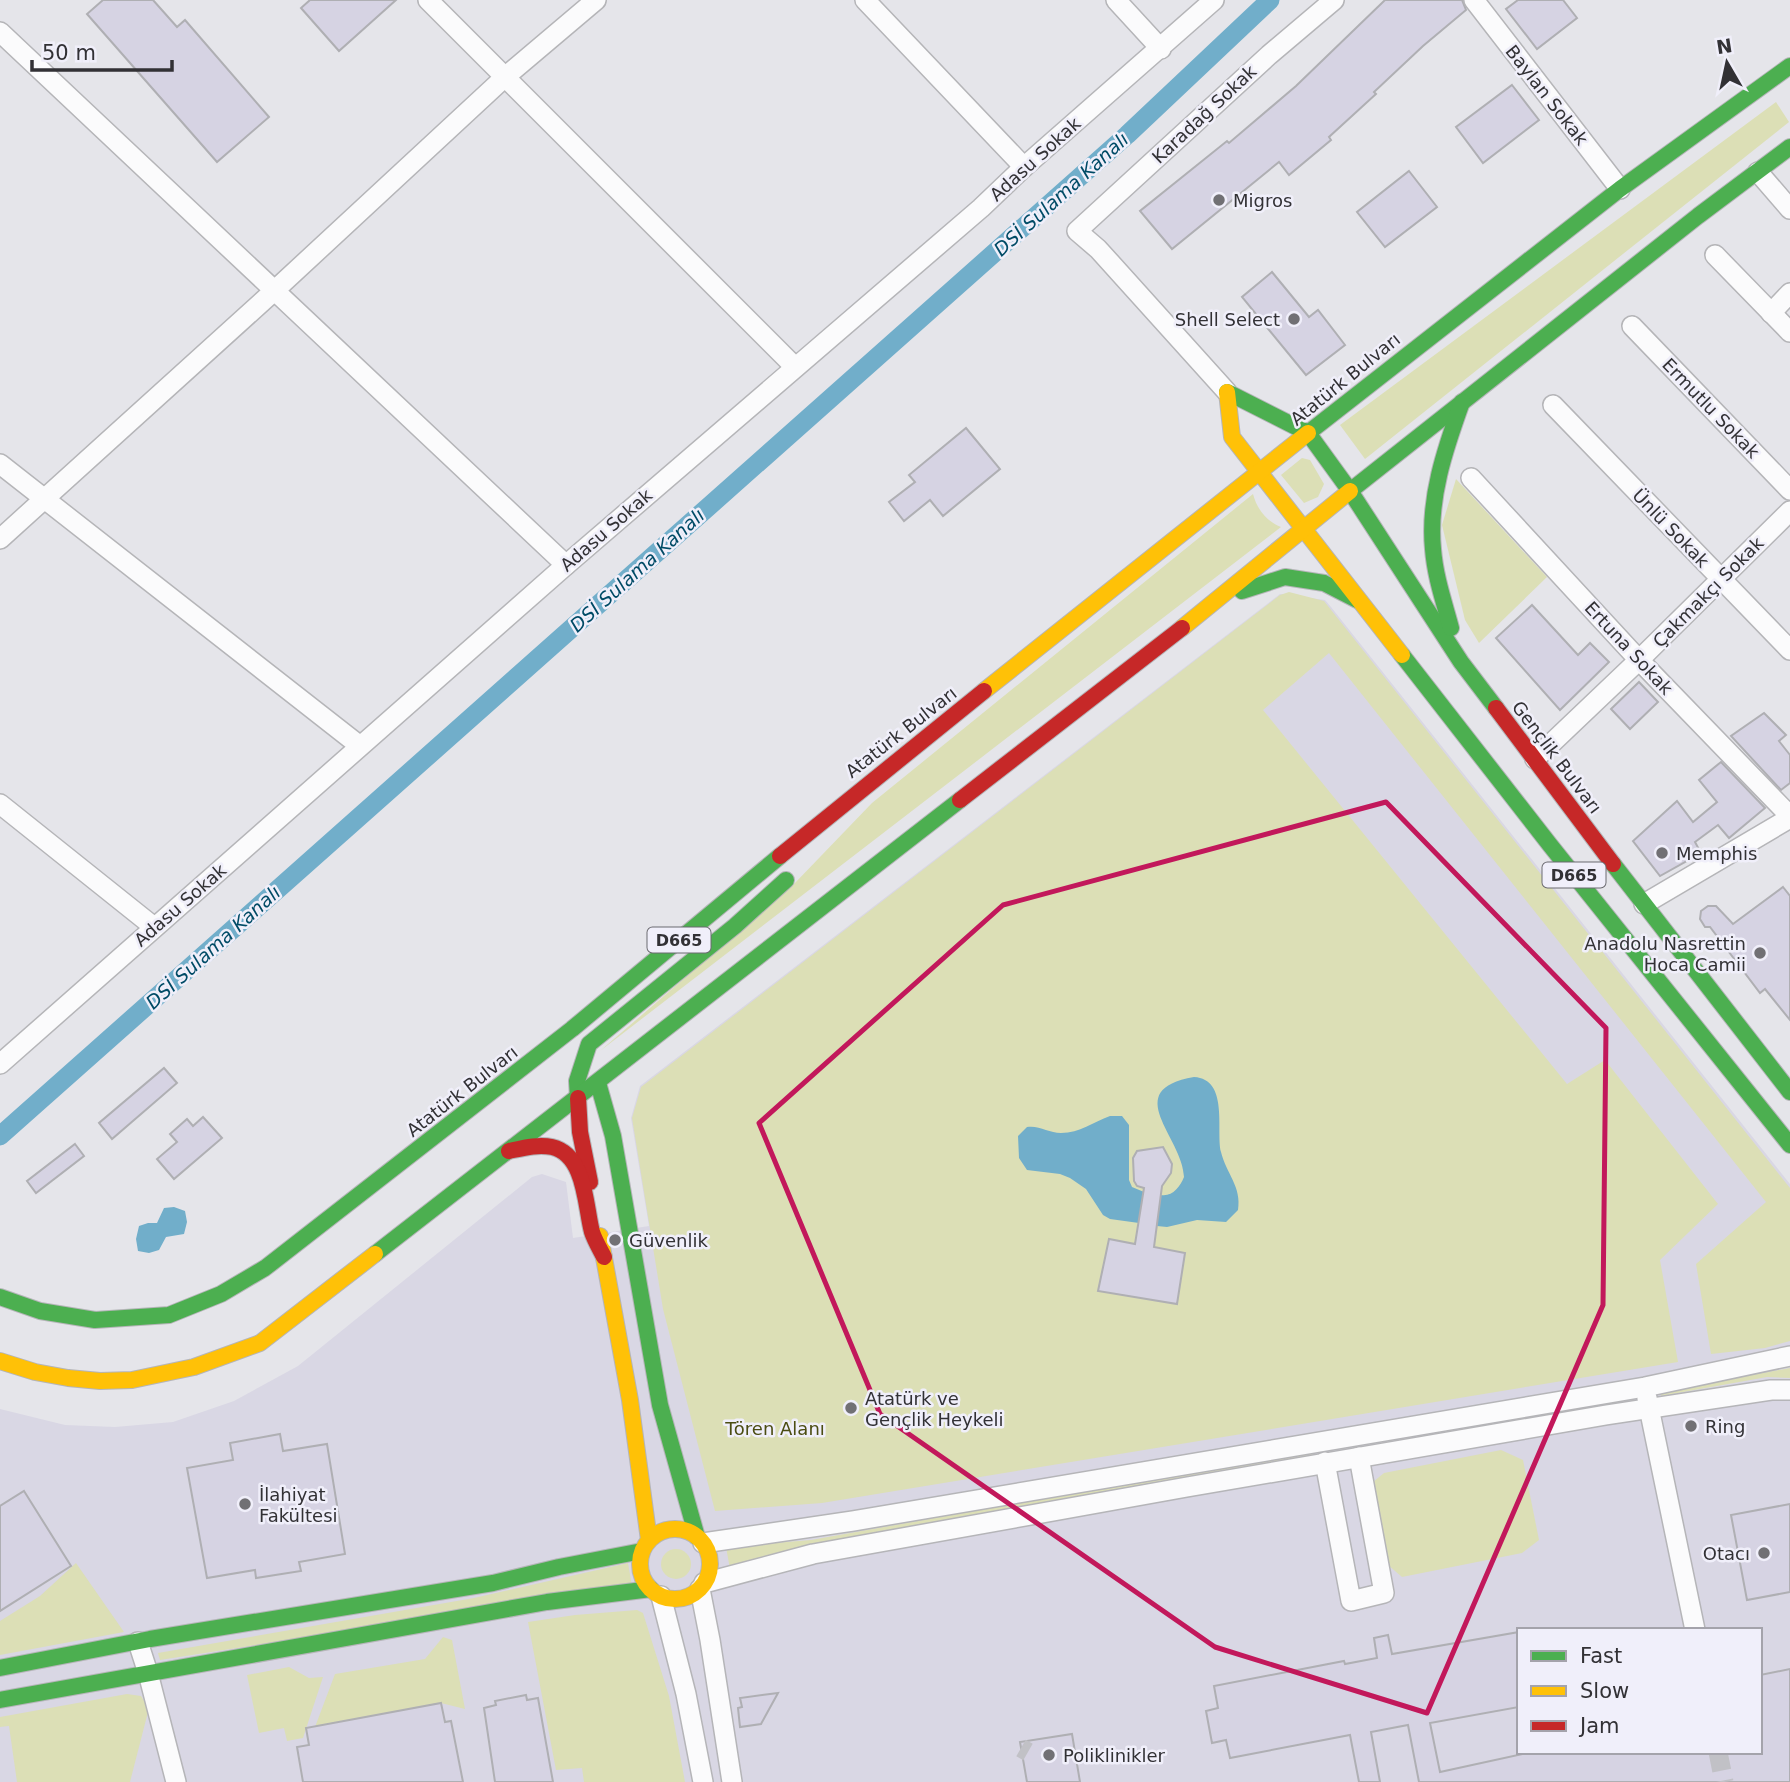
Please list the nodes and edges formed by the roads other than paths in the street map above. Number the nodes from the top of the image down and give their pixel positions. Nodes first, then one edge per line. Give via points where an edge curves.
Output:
1 (428, 0) edge
2 (596, 0) edge
3 (865, 0) edge
4 (1116, 0) edge
5 (1214, 0) edge
6 (1334, 0) edge
7 (1474, 0) edge
8 (0, 32) edge
9 (1161, 49) junction
10 (1790, 66) edge
11 (505, 77) junction
12 (1790, 147) edge
13 (1024, 167) junction
14 (1758, 172) junction
15 (1620, 189) junction
16 (1790, 209) edge
17 (1716, 255) dead end
18 (274, 291) junction
19 (1790, 293) edge
20 (1771, 313) junction
21 (1632, 326) dead end
22 (1790, 332) edge
23 (795, 367) junction
24 (1227, 392) junction
25 (1462, 402) junction
26 (1553, 405) dead end
27 (1308, 433) junction
28 (0, 464) edge
29 (1260, 472) junction
30 (1471, 478) dead end
31 (1790, 490) edge
32 (1350, 491) junction
33 (44, 499) junction
34 (1790, 511) edge
35 (1303, 530) junction
36 (0, 539) edge
37 (566, 565) junction
38 (1719, 579) junction
39 (1219, 599) junction
40 (1363, 603) junction
41 (1790, 650) edge
42 (1639, 660) junction
43 (1461, 662) junction
44 (360, 746) junction
45 (1535, 759) junction
46 (845, 802) junction
47 (0, 804) edge
48 (1790, 817) edge
49 (809, 852) dead end
50 (795, 872) dead end
51 (1644, 904) junction
52 (154, 927) junction
53 (0, 1064) edge
54 (511, 1077) junction
55 (530, 1078) dead end
56 (572, 1081) junction
57 (598, 1083) junction
58 (1790, 1093) edge
59 (578, 1098) junction
60 (1790, 1145) edge
61 (509, 1151) junction
62 (604, 1257) junction
63 (0, 1297) edge
64 (1790, 1356) edge
65 (0, 1362) edge
66 (1645, 1387) junction
67 (1790, 1390) edge
68 (1649, 1409) junction
69 (1337, 1438) junction
70 (1342, 1459) junction
71 (700, 1540) junction
72 (646, 1546) junction
73 (702, 1586) junction
74 (656, 1592) junction
75 (1695, 1628) edge
76 (138, 1642) junction
77 (0, 1668) edge
78 (148, 1673) junction
79 (0, 1700) edge
80 (176, 1782) edge
81 (704, 1782) edge
82 (732, 1782) edge

1 - 11 street
2 - 11 street
3 - 13 street
4 - 9 street
5 - 9 street, Adasu Sokak
6 - 24 street, Karadağ Sokak via 1077,231
7 - 15 street, Baylan Sokak
8 - 18 street
9 - 13 street, Adasu Sokak
10 - 15 main road, Atatürk Bulvarı
11 - 18 street
11 - 23 street
12 - 14 main road
13 - 23 street, Adasu Sokak
14 - 16 street
14 - 25 main road
15 - 27 main road, Atatürk Bulvarı
17 - 20 street
18 - 33 street
18 - 37 street
19 - 20 street
20 - 22 street
21 - 31 street, Ermutlu Sokak
23 - 37 street, Adasu Sokak
24 - 27 main road
24 - 29 main road via 1232,437
25 - 32 main road
25 - 43 main road via 1444,453 1432,539 1436,573
26 - 38 street, Ünlü Sokak
27 - 29 main road, Atatürk Bulvarı / D665
27 - 32 main road, Gençlik Bulvarı / D665
28 - 33 street
29 - 35 main road
29 - 46 main road, Atatürk Bulvarı / D665
30 - 42 street, Ertuna Sokak
32 - 35 main road
32 - 43 main road, Gençlik Bulvarı / D665
33 - 36 street
33 - 44 street
34 - 38 street, Çakmakçı Sokak
35 - 39 main road
35 - 40 main road, D665
37 - 44 street, Adasu Sokak
38 - 41 street, Ünlü Sokak
38 - 42 street, Çakmakçı Sokak
39 - 40 main road, D665 via 1285,577 1324,583
39 - 57 main road, D665
40 - 60 main road, D665
42 - 45 street, Çakmakçı Sokak
42 - 48 street, Ertuna Sokak
43 - 45 main road, Gençlik Bulvarı / D665
44 - 52 street, Adasu Sokak
45 - 51 main road, Gençlik Bulvarı / D665
46 - 49 main road
46 - 54 main road, Atatürk Bulvarı / D665
47 - 52 street
48 - 51 street
50 - 56 main road via 589,1044
51 - 58 main road, Gençlik Bulvarı / D665
52 - 53 street, Adasu Sokak
54 - 55 main road
54 - 63 main road, Atatürk Bulvarı / D665 via 265,1268 221,1294 169,1315 95,1320 40,1311
56 - 57 main road
56 - 59 main road
57 - 59 main road, D665
57 - 71 main road via 613,1136 660,1405
59 - 61 main road, D665
59 - 62 main road via 580,1132
61 - 62 main road via 548,1147 577,1165 593,1235
61 - 65 main road, D665 via 260,1343 217,1362 123,1381 76,1381
62 - 72 main road via 630,1400
64 - 66 street
66 - 68 street
66 - 69 street
67 - 68 street
68 - 70 street
68 - 75 street
69 - 70 street
69 - 71 street via 853,1521
70 - 70 street via 1351,1601 1384,1593
70 - 73 street via 813,1554
71 - 72 main road via 672,1529 660,1532
71 - 73 main road via 708,1550 710,1567
72 - 74 main road via 641,1574
72 - 76 main road via 494,1583
73 - 74 main road via 682,1598
73 - 82 street
74 - 78 main road via 547,1602
74 - 81 street via 686,1694
76 - 77 main road
76 - 78 street
78 - 79 main road
78 - 80 street

